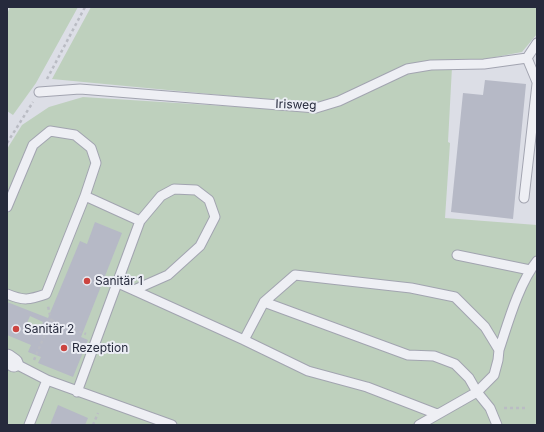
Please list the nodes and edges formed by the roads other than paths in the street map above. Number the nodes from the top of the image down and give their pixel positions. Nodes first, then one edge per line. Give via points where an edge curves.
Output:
1 (537, 43) edge
2 (527, 58) junction
3 (537, 83) edge
4 (39, 92) road end
5 (85, 196) junction
6 (524, 198) dead end
7 (7, 207) edge
8 (140, 221) junction
9 (457, 254) dead end
10 (537, 261) edge
11 (530, 270) junction
12 (118, 283) junction
13 (134, 290) junction
14 (7, 294) edge
15 (264, 302) junction
16 (244, 340) junction
17 (499, 350) junction
18 (11, 360) edge
19 (47, 380) junction
20 (77, 392) junction
21 (477, 392) junction
22 (437, 414) junction
23 (29, 425) edge
24 (172, 425) edge
25 (419, 425) edge
26 (497, 425) edge

1 - 2 lane
2 - 3 lane
2 - 4 lane, Irisweg via 484,64 431,65 407,69 339,101 316,108 80,89
3 - 6 lane
5 - 7 lane via 96,164 91,148 75,135 50,131 33,145
5 - 8 lane
5 - 14 lane via 46,294 32,299 19,299
8 - 12 lane
8 - 13 lane via 161,196 174,189 196,190 209,200 214,217 200,246 168,275
9 - 11 lane
10 - 11 lane
11 - 17 lane via 510,316
12 - 13 lane
12 - 20 lane
13 - 16 lane
15 - 16 lane
15 - 17 lane via 296,276 411,288 455,297 485,327
15 - 21 lane via 408,355 434,356 455,364 469,378
16 - 22 lane via 308,371 367,387
17 - 21 lane via 494,375
18 - 19 lane
19 - 20 lane
19 - 23 lane
20 - 24 lane
21 - 22 lane
21 - 26 lane via 490,408
22 - 25 lane

